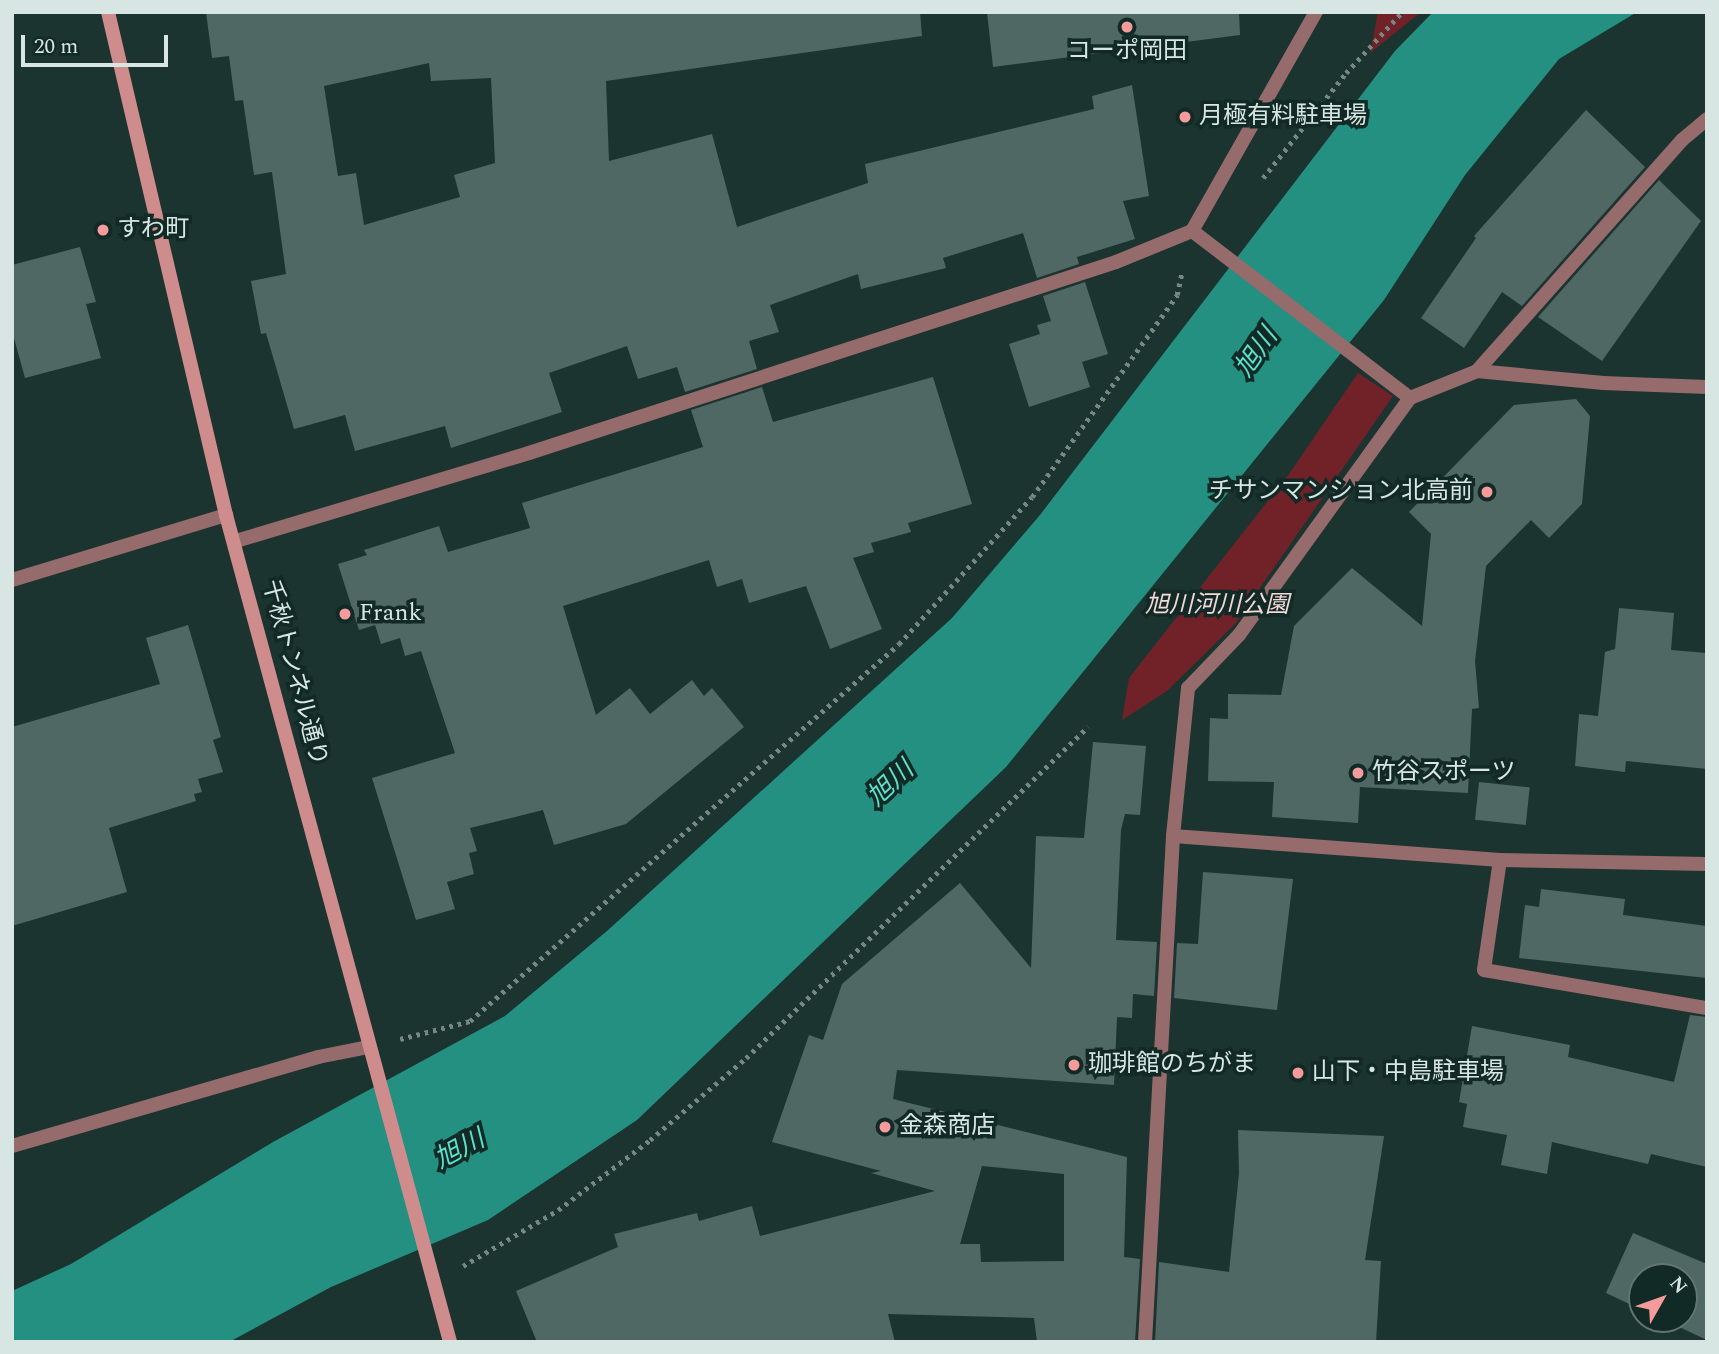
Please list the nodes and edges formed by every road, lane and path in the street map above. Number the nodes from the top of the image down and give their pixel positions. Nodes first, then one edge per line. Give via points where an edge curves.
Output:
1 (108, 12) edge
2 (1316, 12) edge
3 (1402, 12) edge
4 (1707, 119) edge
5 (1259, 183) dead end
6 (1192, 231) junction
7 (1477, 371) junction
8 (1707, 387) edge
9 (1410, 398) junction
10 (226, 515) junction
11 (236, 541) junction
12 (12, 580) edge
13 (1088, 727) dead end
14 (1173, 836) junction
15 (1500, 860) junction
16 (1707, 864) edge
17 (1707, 1008) edge
18 (369, 1047) junction
19 (12, 1146) edge
20 (435, 1283) junction
21 (450, 1342) edge
22 (1144, 1342) edge

1 - 10 street, 千秋トンネル通り
2 - 6 street
3 - 5 path via 1346,73
4 - 7 street via 1682,140
6 - 9 street
6 - 11 street via 1116,262 529,453
6 - 18 path via 1177,295 1032,497 899,644 470,1021
7 - 8 street
7 - 9 street
9 - 14 street via 1239,635 1188,688
10 - 11 street, 千秋トンネル通り
10 - 12 street
11 - 18 street, 千秋トンネル通り
13 - 20 path via 746,1058 650,1140 558,1210
14 - 15 street
14 - 22 street
15 - 16 street
15 - 17 street via 1484,970
18 - 19 street via 318,1057
18 - 20 street, 千秋トンネル通り
20 - 21 street, 千秋トンネル通り

